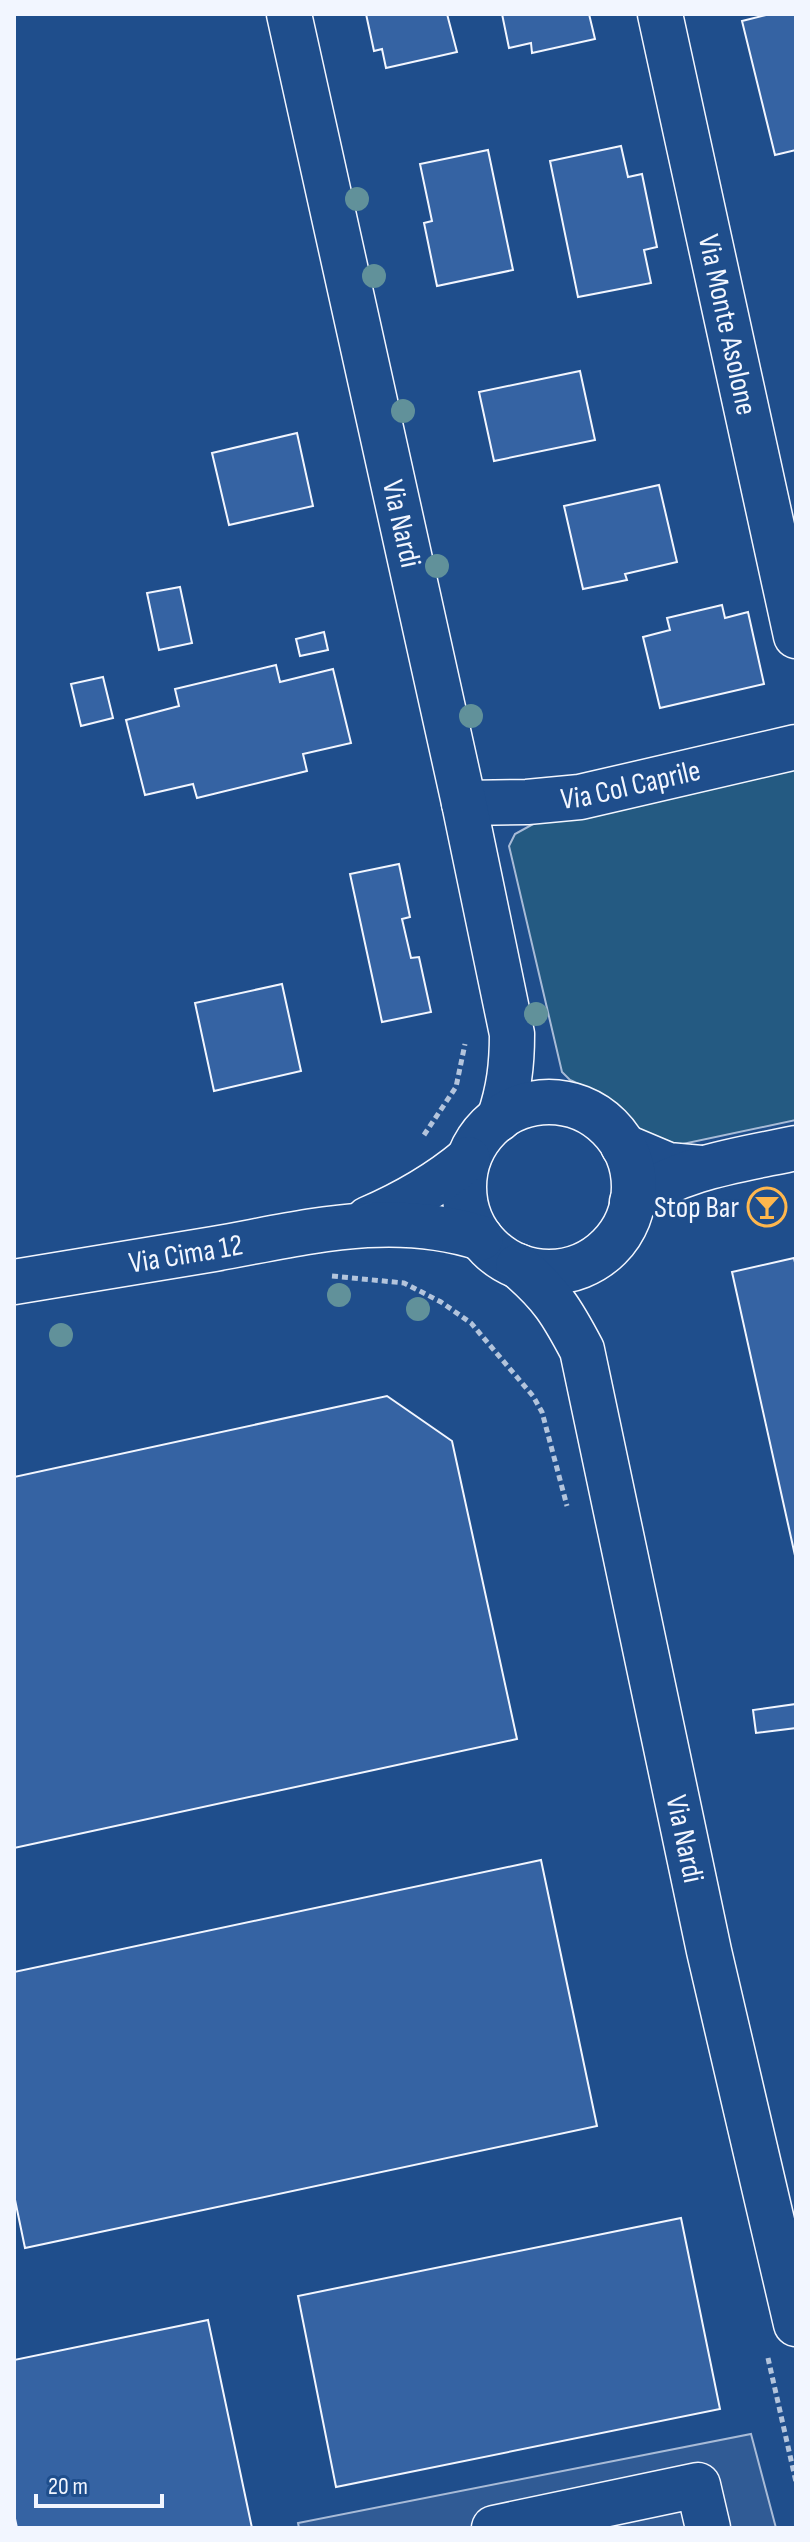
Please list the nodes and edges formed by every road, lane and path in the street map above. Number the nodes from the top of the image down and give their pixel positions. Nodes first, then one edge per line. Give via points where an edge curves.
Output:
1 (289, 14) edge
2 (660, 14) edge
3 (796, 636) edge
4 (796, 747) edge
5 (464, 803) junction
6 (512, 1034) junction
7 (467, 1036) dead end
8 (565, 1105) junction
9 (499, 1119) junction
10 (422, 1137) dead end
11 (623, 1146) junction
12 (796, 1148) edge
13 (468, 1159) junction
14 (701, 1168) junction
15 (632, 1202) junction
16 (359, 1223) junction
17 (481, 1238) junction
18 (603, 1252) junction
19 (518, 1266) junction
20 (328, 1276) dead end
21 (14, 1282) edge
22 (582, 1350) junction
23 (569, 1515) dead end
24 (796, 2324) edge
25 (494, 2528) edge
26 (708, 2528) edge

1 - 5 main road, Via Nardi
2 - 3 main road, Via Monte Asolone
4 - 5 main road, Via Col Caprile via 580,797
5 - 6 main road, Via Nardi
6 - 8 main road via 530,1065
6 - 9 main road via 512,1070
7 - 10 path via 456,1087
8 - 9 main road via 535,1104
8 - 11 main road via 596,1118
9 - 13 main road
11 - 14 main road via 668,1165
11 - 15 main road via 632,1171
12 - 14 main road
13 - 16 main road via 413,1200
13 - 17 main road via 465,1198
14 - 15 main road
15 - 18 main road via 621,1233
16 - 17 main road via 430,1226
16 - 21 main road, Via Cima 12
17 - 19 main road
18 - 19 main road via 556,1272
18 - 22 main road via 585,1310
19 - 22 main road via 561,1309
20 - 23 path via 404,1283 471,1323 542,1412
22 - 24 main road, Via Nardi via 709,1951
25 - 26 main road via 698,2485

